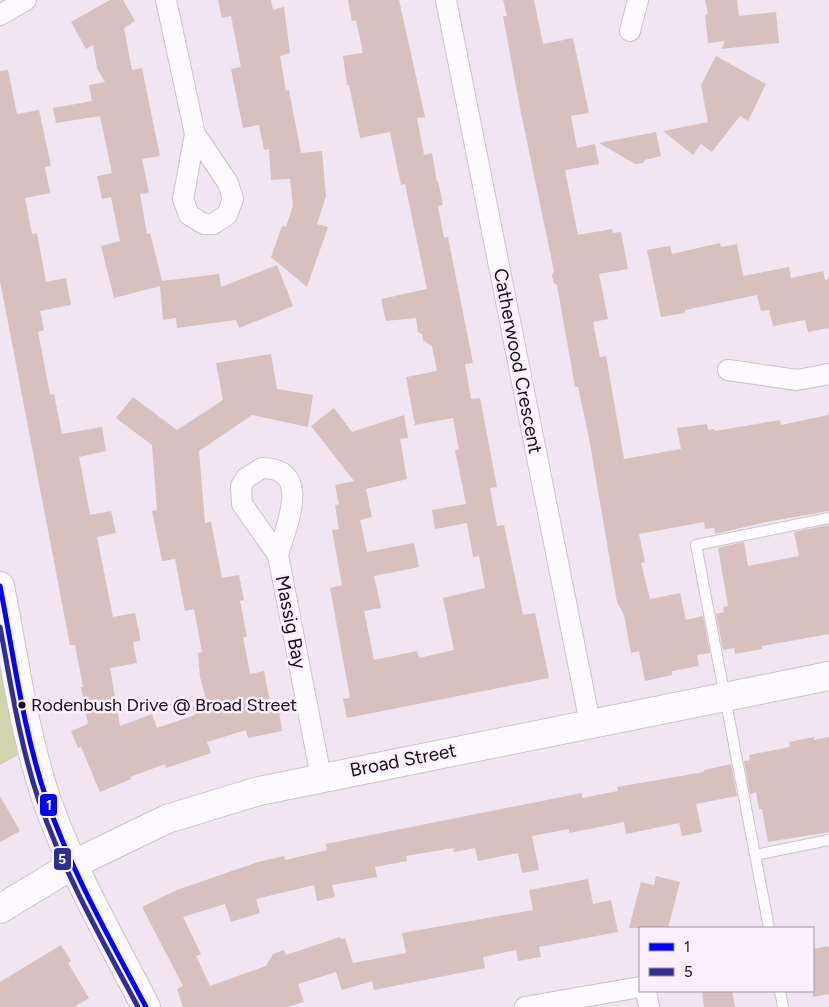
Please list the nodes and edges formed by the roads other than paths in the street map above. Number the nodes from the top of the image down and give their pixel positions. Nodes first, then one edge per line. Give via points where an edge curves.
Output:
1 (26, 0) edge
2 (166, 0) edge
3 (446, 0) edge
4 (638, 0) edge
5 (0, 15) edge
6 (630, 31) dead end
7 (195, 134) dead end
8 (728, 370) dead end
9 (829, 374) edge
10 (829, 518) edge
11 (278, 555) dead end
12 (0, 586) edge
13 (829, 676) edge
14 (725, 698) junction
15 (590, 723) junction
16 (321, 777) junction
17 (829, 840) edge
18 (755, 855) junction
19 (74, 864) junction
20 (0, 909) edge
21 (769, 927) edge
22 (639, 987) edge
23 (646, 992) edge
24 (780, 992) edge
25 (146, 1007) edge
26 (525, 1007) edge
27 (649, 1007) edge
28 (783, 1007) edge

1 - 5 street
2 - 7 street
3 - 15 street, Catherwood Crescent
4 - 6 street
8 - 9 street via 797,380
10 - 14 lane via 696,545
11 - 16 street, Massig Bay
12 - 19 street via 26,721 46,798
13 - 14 street, Broad Street
14 - 15 street, Broad Street
14 - 18 lane
15 - 16 street, Broad Street
16 - 19 street, Broad Street via 259,791 167,819
17 - 18 lane
18 - 21 lane
19 - 20 street, Broad Street
19 - 25 street
22 - 26 street
23 - 27 street
24 - 28 lane

